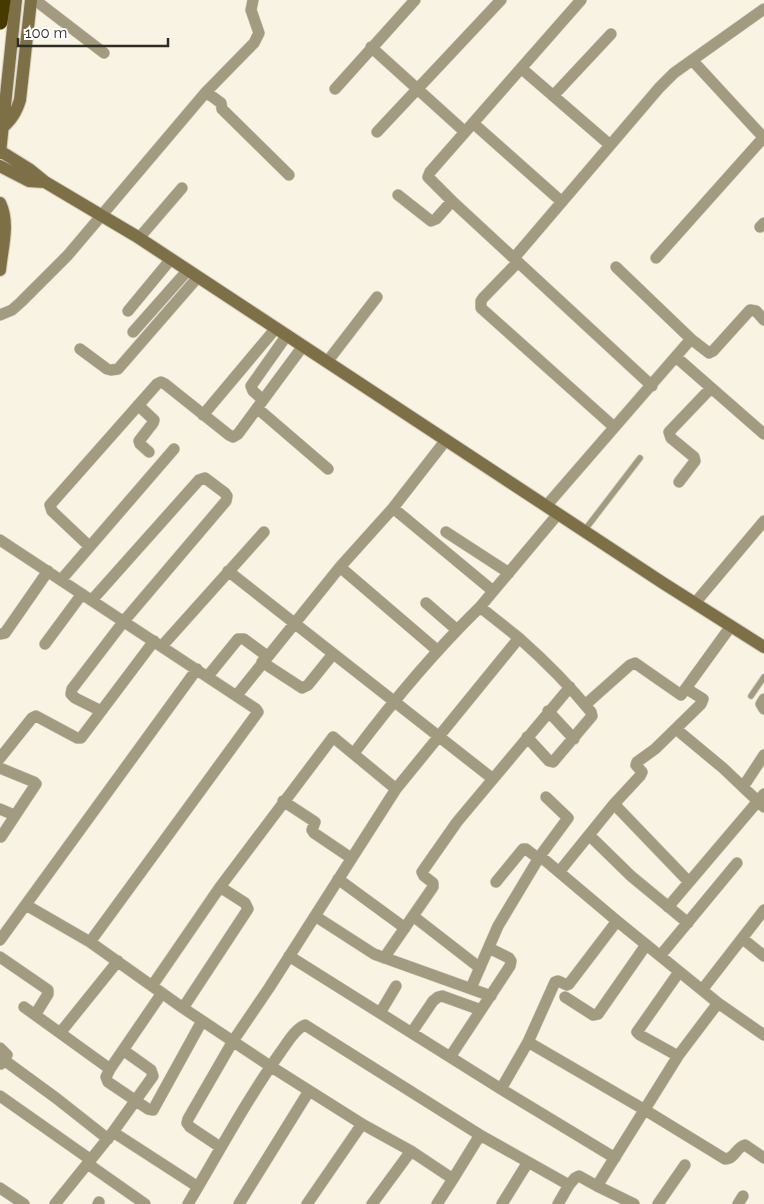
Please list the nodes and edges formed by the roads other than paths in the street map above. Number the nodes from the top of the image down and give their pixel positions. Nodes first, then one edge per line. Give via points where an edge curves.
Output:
1 (3, 0) edge
2 (16, 0) edge
3 (33, 0) edge
4 (253, 0) edge
5 (415, 0) edge
6 (501, 0) edge
7 (581, 0) edge
8 (764, 9) edge
9 (0, 22) edge
10 (611, 34) dead end
11 (371, 47) junction
12 (104, 53) dead end
13 (692, 60) junction
14 (521, 68) junction
15 (335, 88) dead end
16 (418, 88) junction
17 (206, 92) junction
18 (553, 96) junction
19 (469, 127) junction
20 (2, 129) junction
21 (378, 132) dead end
22 (764, 137) edge
23 (610, 145) junction
24 (0, 152) edge
25 (0, 166) edge
26 (289, 175) dead end
27 (45, 182) junction
28 (182, 188) dead end
29 (398, 194) dead end
30 (452, 201) junction
31 (562, 202) junction
32 (0, 203) edge
33 (101, 216) junction
34 (139, 238) junction
35 (656, 258) dead end
36 (171, 259) junction
37 (516, 260) junction
38 (616, 267) dead end
39 (0, 270) edge
40 (193, 274) junction
41 (377, 297) dead end
42 (128, 312) dead end
43 (0, 315) edge
44 (764, 320) edge
45 (133, 332) dead end
46 (281, 332) junction
47 (691, 339) junction
48 (303, 346) junction
49 (80, 349) dead end
50 (676, 357) junction
51 (327, 362) junction
52 (652, 386) junction
53 (711, 388) junction
54 (260, 404) junction
55 (138, 405) junction
56 (203, 415) junction
57 (614, 426) junction
58 (764, 434) edge
59 (446, 440) junction
60 (174, 449) dead end
61 (149, 452) dead end
62 (640, 458) dead end
63 (328, 469) dead end
64 (680, 482) dead end
65 (547, 505) junction
66 (393, 508) junction
67 (558, 514) junction
68 (764, 521) edge
69 (584, 531) junction
70 (264, 532) dead end
71 (446, 532) dead end
72 (0, 540) edge
73 (89, 546) junction
74 (340, 567) junction
75 (48, 571) junction
76 (228, 572) junction
77 (509, 573) junction
78 (61, 580) junction
79 (493, 591) junction
80 (82, 594) junction
81 (92, 600) junction
82 (426, 603) dead end
83 (695, 603) junction
84 (480, 607) junction
85 (124, 621) junction
86 (293, 624) junction
87 (731, 626) junction
88 (457, 630) junction
89 (0, 634) edge
90 (519, 638) junction
91 (45, 644) dead end
92 (158, 644) junction
93 (764, 646) edge
94 (438, 650) junction
95 (332, 654) junction
96 (265, 659) junction
97 (197, 669) junction
98 (208, 676) junction
99 (764, 677) edge
100 (570, 687) junction
101 (687, 688) junction
102 (236, 695) junction
103 (751, 696) dead end
104 (764, 699) edge
105 (393, 700) junction
106 (585, 705) junction
107 (764, 709) edge
108 (101, 711) junction
109 (548, 711) junction
110 (676, 729) junction
111 (438, 736) junction
112 (527, 737) junction
113 (574, 739) junction
114 (354, 753) junction
115 (764, 755) edge
116 (0, 758) edge
117 (0, 768) edge
118 (493, 779) junction
119 (743, 787) junction
120 (396, 789) junction
121 (546, 797) dead end
122 (762, 800) edge
123 (283, 801) junction
124 (614, 804) junction
125 (0, 809) edge
126 (14, 816) junction
127 (589, 834) junction
128 (1, 837) edge
129 (540, 857) junction
130 (351, 858) junction
131 (737, 863) dead end
132 (559, 872) junction
133 (338, 879) junction
134 (496, 882) dead end
135 (689, 882) junction
136 (220, 887) junction
137 (26, 905) junction
138 (668, 907) junction
139 (764, 910) edge
140 (315, 916) junction
141 (413, 916) junction
142 (616, 921) junction
143 (688, 923) junction
144 (405, 928) junction
145 (743, 939) junction
146 (0, 940) edge
147 (90, 942) junction
148 (646, 945) junction
149 (489, 948) junction
150 (290, 956) junction
151 (660, 956) junction
152 (764, 956) edge
153 (0, 957) edge
154 (384, 958) junction
155 (118, 961) junction
156 (480, 968) junction
157 (680, 972) junction
158 (152, 986) junction
159 (396, 986) dead end
160 (471, 988) junction
161 (702, 990) junction
162 (162, 993) junction
163 (491, 996) junction
164 (565, 996) dead end
165 (718, 1003) junction
166 (24, 1007) dead end
167 (183, 1008) junction
168 (481, 1010) junction
169 (380, 1012) junction
170 (35, 1015) junction
171 (202, 1021) junction
172 (412, 1032) junction
173 (60, 1033) junction
174 (763, 1033) edge
175 (233, 1041) junction
176 (528, 1042) junction
177 (0, 1048) edge
178 (123, 1050) junction
179 (450, 1056) junction
180 (678, 1056) junction
181 (2, 1063) edge
182 (270, 1066) junction
183 (110, 1069) junction
184 (501, 1089) junction
185 (309, 1091) junction
186 (0, 1096) edge
187 (136, 1101) junction
188 (646, 1110) junction
189 (362, 1124) junction
190 (480, 1135) junction
191 (110, 1136) junction
192 (220, 1147) junction
193 (411, 1151) junction
194 (615, 1158) junction
195 (764, 1158) edge
196 (90, 1162) junction
197 (528, 1162) junction
198 (685, 1164) dead end
199 (454, 1179) junction
200 (569, 1185) junction
201 (597, 1186) junction
202 (198, 1187) junction
203 (0, 1188) edge
204 (24, 1204) edge
205 (55, 1204) edge
206 (145, 1204) edge
207 (188, 1204) edge
208 (239, 1204) edge
209 (306, 1204) edge
210 (372, 1204) edge
211 (437, 1204) edge
212 (502, 1204) edge
213 (558, 1204) edge
214 (634, 1204) edge
215 (658, 1204) edge

1 - 9 highway
2 - 20 main road
3 - 12 street
3 - 20 main road via 20,100 16,113
4 - 17 street via 251,10 258,38
5 - 11 street
6 - 16 street
7 - 14 street
8 - 13 street
10 - 18 street
11 - 15 street
11 - 16 street
13 - 22 street
13 - 23 street via 659,88
14 - 18 street
14 - 19 street
16 - 19 street
16 - 21 street
17 - 26 street via 221,103 222,109
17 - 33 street
18 - 23 street
19 - 30 street via 428,174 429,180
19 - 31 street
20 - 24 main road
22 - 35 street
23 - 31 street
24 - 27 main road
25 - 27 main road via 29,181
27 - 33 main road
28 - 34 street
29 - 30 street via 431,221
30 - 37 street
31 - 37 street
32 - 39 main road via 6,221
33 - 34 main road
33 - 43 street via 33,291 12,310
34 - 36 main road
36 - 40 main road
36 - 42 street
37 - 52 street
37 - 57 street via 483,298 482,308
38 - 47 street
40 - 45 street
40 - 46 main road
40 - 49 street via 118,369 107,369
41 - 51 street
44 - 47 street via 750,310 711,353
46 - 48 main road
46 - 54 street via 251,386
46 - 56 street
47 - 50 street
48 - 51 main road
48 - 54 street
50 - 52 street
50 - 53 street
51 - 59 main road
52 - 57 street
53 - 58 street
53 - 64 street via 669,432 671,438 695,461
54 - 56 street via 233,437
54 - 63 street
55 - 56 street via 161,382
55 - 61 street via 154,420 139,441
55 - 73 street via 50,505
57 - 65 street
59 - 65 main road
59 - 66 street
60 - 73 street
62 - 69 lane
65 - 67 main road
66 - 74 street
66 - 79 street
67 - 69 main road
67 - 77 street
68 - 83 street
69 - 83 main road
70 - 76 street
71 - 77 street
72 - 75 street
73 - 78 street
74 - 86 street
74 - 94 street
75 - 78 street
75 - 89 street via 5,634
76 - 86 street
76 - 92 street
77 - 79 street
78 - 80 street
79 - 84 street
80 - 81 street
80 - 91 street
81 - 85 street
81 - 85 street via 199,480 206,479 225,493 226,501
82 - 88 street
83 - 87 main road
84 - 88 street
84 - 90 street
85 - 92 street
85 - 108 street via 71,694
86 - 95 street
86 - 96 street
87 - 93 main road
87 - 101 street
88 - 94 street
90 - 100 street
90 - 111 street
92 - 97 street
92 - 108 street
94 - 105 street
95 - 96 street via 308,685 302,688
95 - 105 street
96 - 98 street via 244,639 238,639
96 - 102 street
97 - 98 street
97 - 137 street
98 - 102 street
99 - 103 lane
100 - 106 street
100 - 109 street
101 - 106 street via 680,695 635,663
101 - 110 street via 701,697 702,702
102 - 147 street via 256,709 257,714
104 - 107 street via 761,704
105 - 111 street
105 - 114 street
106 - 113 street via 592,716
108 - 116 street via 79,739 38,716 34,717
109 - 112 street
109 - 113 street
110 - 119 street
110 - 124 street via 637,762 642,774
111 - 118 street
111 - 120 street
112 - 113 street via 552,762
112 - 118 street
114 - 120 street
114 - 123 street via 333,737
115 - 119 street
117 - 126 street via 36,782
118 - 141 street via 456,822 423,870 424,876 434,885
119 - 122 street
120 - 130 street
121 - 129 street via 568,818
122 - 135 street
123 - 130 street via 315,822 314,833
123 - 136 street
124 - 127 street
124 - 135 street
125 - 126 street
126 - 128 street
127 - 132 street
127 - 138 street
129 - 132 street
129 - 134 street via 523,849
129 - 149 street via 498,926
130 - 133 street
131 - 143 street
132 - 142 street
133 - 140 street
133 - 144 street
135 - 138 street
136 - 158 street
136 - 167 street via 245,902 248,909
137 - 146 street
137 - 147 street
138 - 143 street
139 - 145 street
140 - 150 street
140 - 154 street
141 - 144 street
141 - 156 street
142 - 148 street
142 - 176 street via 569,984 555,982
143 - 151 street
144 - 154 street
145 - 152 street
145 - 161 street
147 - 155 street
148 - 151 street
148 - 164 street via 598,1014 593,1015
149 - 156 street
149 - 163 street via 511,961
150 - 169 street
150 - 175 street
151 - 157 street
153 - 170 street via 47,988 48,994
154 - 160 street
155 - 158 street
155 - 173 street
156 - 160 street
157 - 161 street
157 - 180 street via 638,1032
158 - 162 street
159 - 169 street
160 - 163 street
161 - 165 street
162 - 167 street
162 - 178 street
163 - 168 street
165 - 174 street
165 - 180 street
166 - 170 street
167 - 171 street
168 - 172 street via 438,996
168 - 179 street
169 - 172 street
170 - 173 street
171 - 175 street
171 - 187 street via 155,1108 150,1110
172 - 179 street
173 - 183 street
175 - 182 street
175 - 192 street via 187,1123
176 - 184 street
176 - 188 street
177 - 181 street via 7,1055
178 - 183 street
178 - 187 street via 154,1074
179 - 184 street
180 - 188 street
181 - 191 street
182 - 185 street
182 - 190 street via 299,1028 305,1025
182 - 192 street
183 - 187 street via 106,1081
184 - 194 street
185 - 189 street
185 - 208 street
186 - 196 street
187 - 191 street
188 - 194 street
188 - 195 street via 725,1160 732,1158 745,1145
189 - 193 street
189 - 209 street
190 - 197 street
190 - 199 street
191 - 196 street
191 - 202 street
192 - 202 street
193 - 199 street
193 - 210 street
194 - 201 street
196 - 205 street
196 - 206 street
197 - 200 street
197 - 212 street
198 - 215 street
199 - 211 street
200 - 201 street via 579,1176
200 - 213 street
201 - 214 street
202 - 207 street
203 - 204 street

